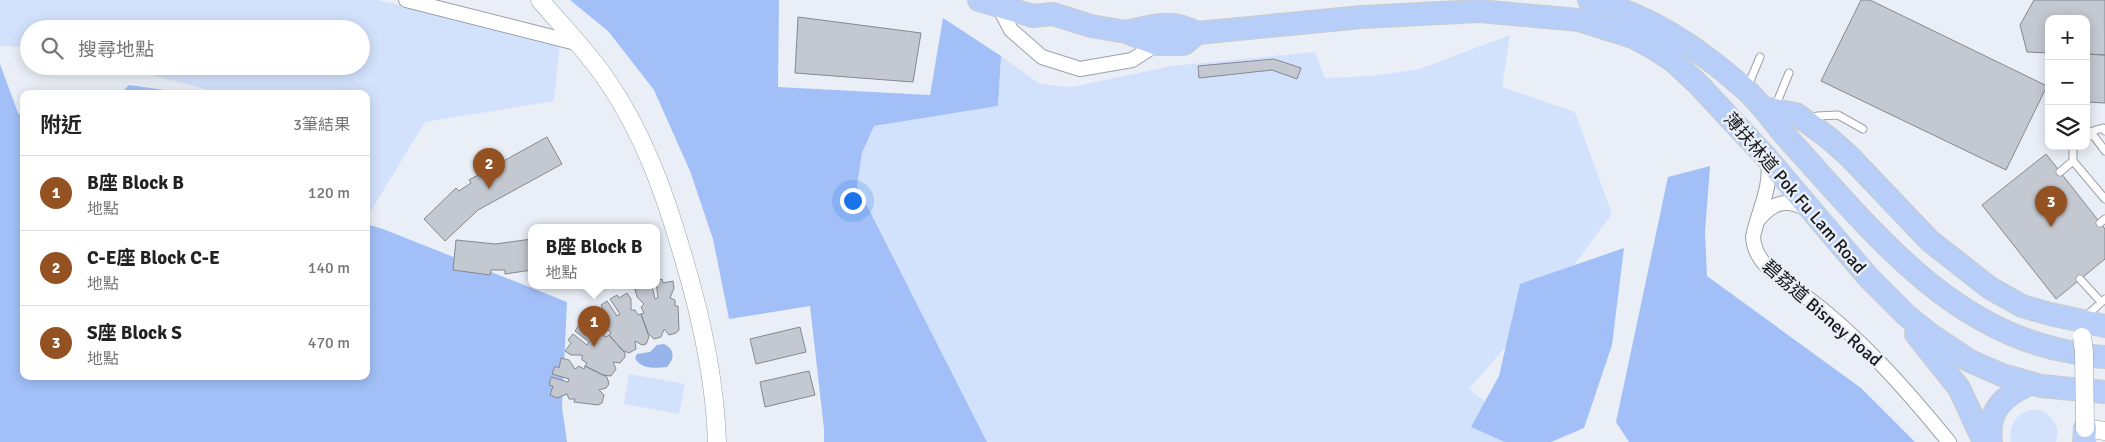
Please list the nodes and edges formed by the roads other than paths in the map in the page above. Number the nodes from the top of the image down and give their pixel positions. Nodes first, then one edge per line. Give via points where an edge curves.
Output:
1 (406, 0) edge
2 (540, 0) edge
3 (1499, 0) edge
4 (1589, 0) edge
5 (989, 4) edge
6 (1048, 7) edge
7 (1480, 11) junction
8 (1126, 32) junction
9 (1197, 33) junction
10 (1661, 40) junction
11 (576, 43) junction
12 (1157, 44) junction
13 (1760, 57) dead end
14 (1789, 73) dead end
15 (1746, 90) junction
16 (1769, 109) junction
17 (1812, 125) junction
18 (1863, 129) dead end
19 (2105, 131) edge
20 (2090, 133) edge
21 (2090, 136) edge
22 (2072, 150) edge
23 (2105, 151) edge
24 (1767, 158) junction
25 (2073, 161) junction
26 (2060, 172) dead end
27 (2105, 199) edge
28 (1813, 212) junction
29 (1756, 222) junction
30 (2080, 279) dead end
31 (1882, 292) junction
32 (2103, 300) edge
33 (2105, 326) edge
34 (2081, 330) junction
35 (2105, 357) edge
36 (2036, 385) junction
37 (2105, 392) edge
38 (2091, 433) edge
39 (717, 442) edge
40 (1949, 442) edge
41 (1984, 442) edge
42 (1991, 442) edge

1 - 11 street
2 - 11 street
3 - 7 main road, 薄扶林道 Pok Fu Lam Road
4 - 10 main road, 薄扶林道 Pok Fu Lam Road via 1631,13
5 - 6 main road, 薄扶林道 Pok Fu Lam Road via 1032,16
5 - 12 street via 1042,57 1080,69 1132,60
6 - 8 main road, 薄扶林道 Pok Fu Lam Road via 1091,26
7 - 9 main road, 薄扶林道 Pok Fu Lam Road via 1362,17
7 - 10 main road, 薄扶林道 Pok Fu Lam Road via 1588,22 1632,37
8 - 9 main road, 薄扶林道 Pok Fu Lam Road via 1160,24 1184,26
8 - 12 main road, 薄扶林道 Pok Fu Lam Road
9 - 12 main road, 薄扶林道 Pok Fu Lam Road via 1184,44
10 - 15 main road, 薄扶林道 Pok Fu Lam Road via 1693,48
10 - 24 main road, 薄扶林道 Pok Fu Lam Road via 1673,61
11 - 39 street via 606,79 639,135 668,204 697,302 708,360
13 - 15 lane
14 - 16 lane
15 - 16 main road, 薄扶林道 Pok Fu Lam Road
16 - 17 main road via 1796,114
16 - 35 main road, 薄扶林道 Pok Fu Lam Road via 1796,147 1880,239 1946,297 2017,338 2056,349
17 - 18 lane via 1817,116 1838,115
17 - 34 main road via 1850,157 1930,241 1972,276 2022,306
19 - 20 lane via 2099,128
21 - 23 lane via 2094,136
22 - 25 lane
24 - 28 main road, 薄扶林道 Pok Fu Lam Road
24 - 29 street, 碧荔道 Bisney Road via 1769,185
25 - 26 lane
25 - 27 lane
28 - 29 street via 1786,202 1769,208
28 - 31 main road, 薄扶林道 Pok Fu Lam Road
29 - 40 street, 碧荔道 Bisney Road via 1753,246 1761,261 1863,345
30 - 32 lane
31 - 36 main road, 薄扶林道 Pok Fu Lam Road via 1931,335 1959,354 1995,372
31 - 41 main road via 1955,382
32 - 34 lane
33 - 34 main road
34 - 38 street, bridge
36 - 37 main road, 薄扶林道 Pok Fu Lam Road
36 - 42 main road via 2013,392 1996,408 1990,431

